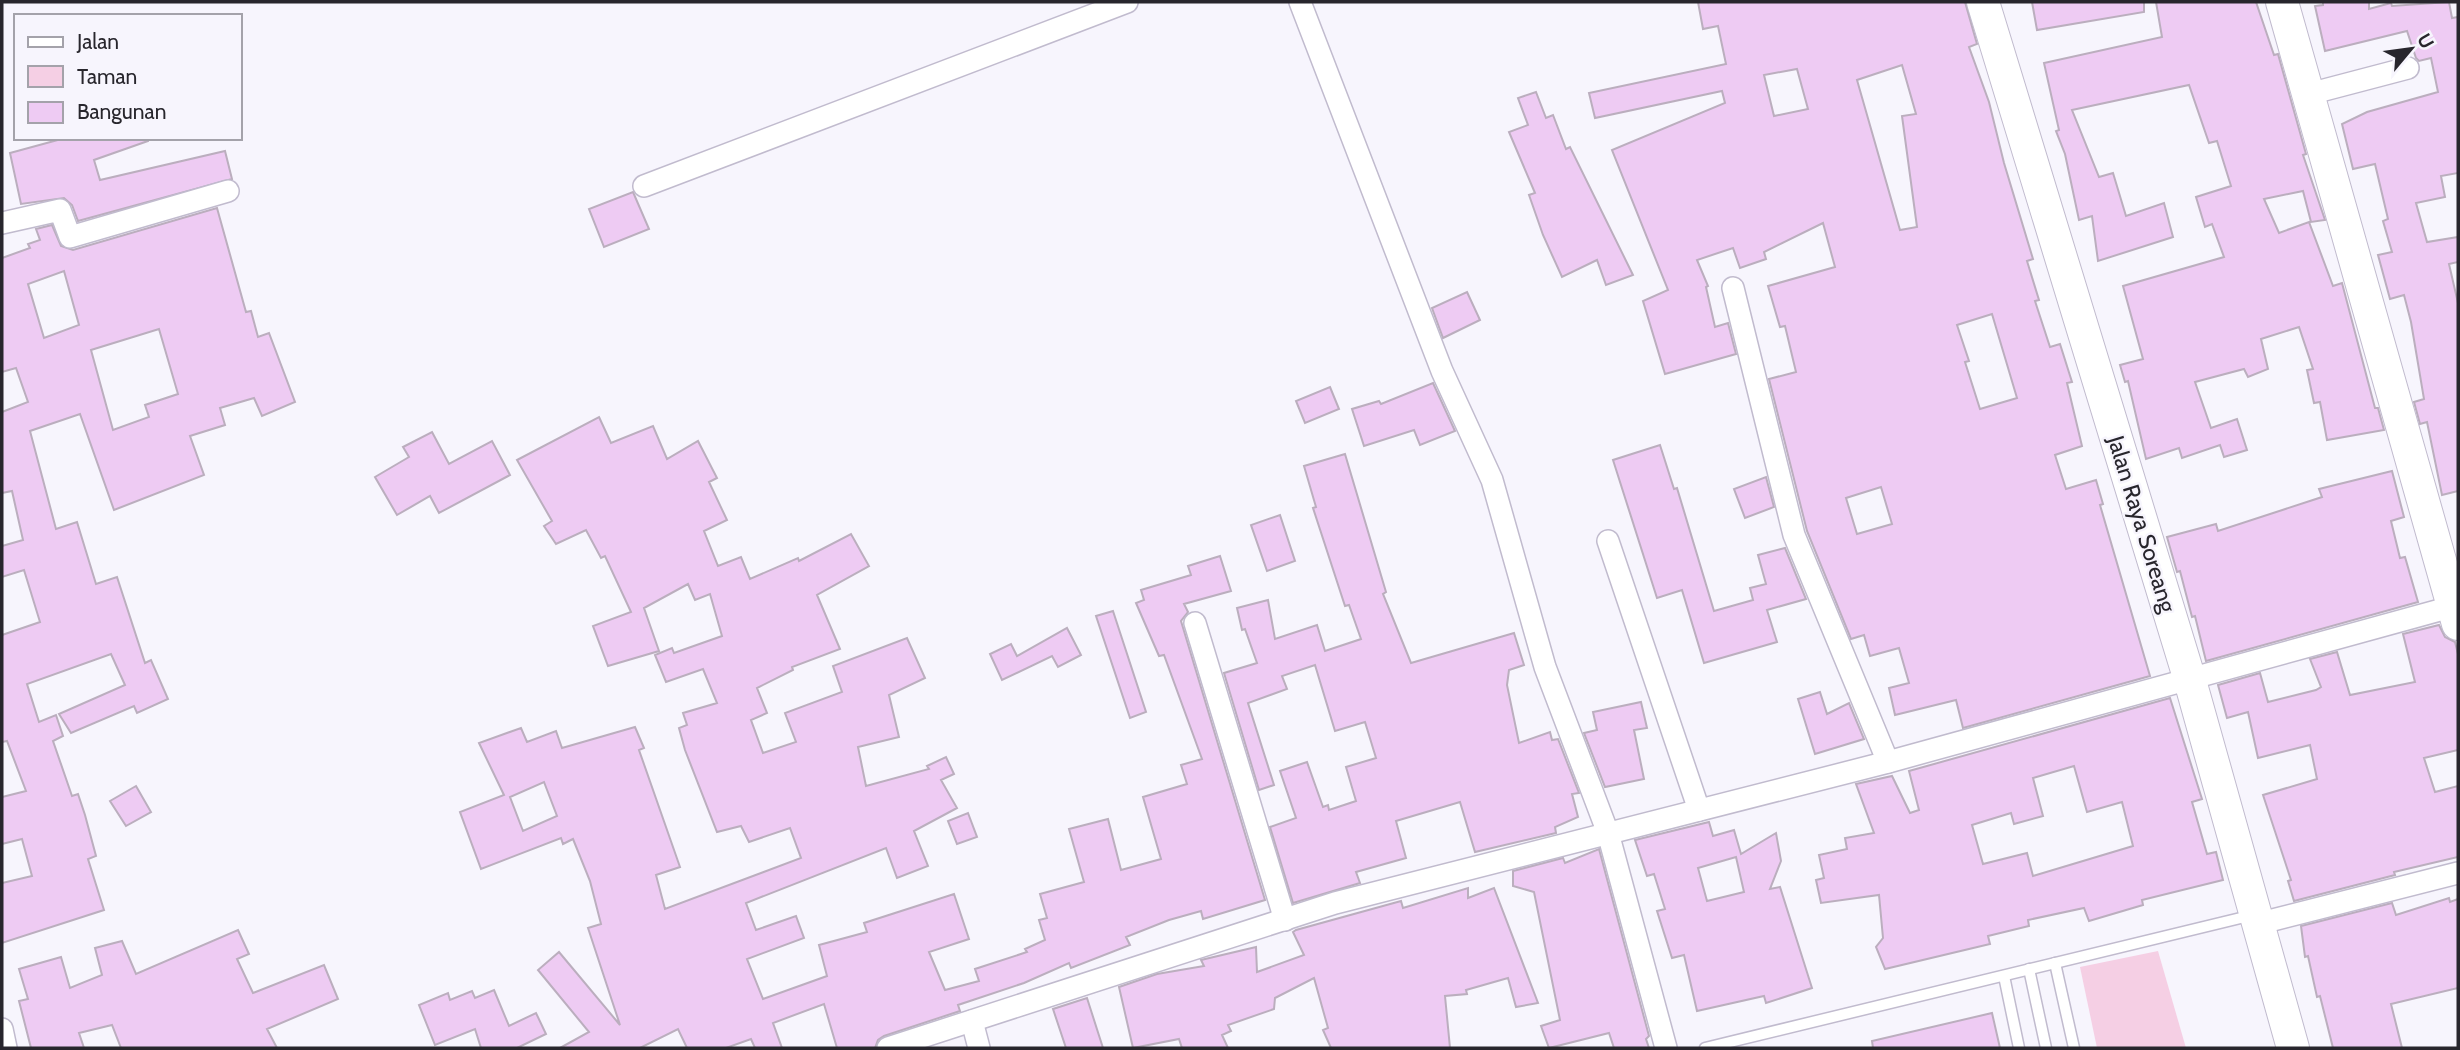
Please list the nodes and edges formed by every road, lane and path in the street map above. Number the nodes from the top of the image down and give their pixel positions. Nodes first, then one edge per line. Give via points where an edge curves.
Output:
1 (1127, 2) edge
2 (1300, 2) edge
3 (1983, 2) edge
4 (2282, 2) edge
5 (2408, 68) dead end
6 (2309, 94) junction
7 (644, 186) dead end
8 (228, 191) dead end
9 (2, 223) edge
10 (1733, 288) dead end
11 (1608, 541) dead end
12 (2456, 611) edge
13 (1195, 623) dead end
14 (2189, 677) junction
15 (1888, 762) junction
16 (1699, 810) junction
17 (1608, 833) junction
18 (2458, 873) edge
19 (2256, 919) junction
20 (1286, 920) junction
21 (2055, 963) junction
22 (2029, 969) junction
23 (2004, 975) junction
24 (972, 1021) junction
25 (2, 1029) edge
26 (894, 1047) edge
27 (6, 1048) edge
28 (979, 1048) edge
29 (1666, 1048) edge
30 (1708, 1048) edge
31 (2019, 1048) edge
32 (2046, 1048) edge
33 (2074, 1048) edge
34 (2293, 1048) edge

1 - 7 street
2 - 17 street via 1442,371 1492,480 1545,667
3 - 14 main road, Jalan Raya Soreang
4 - 6 main road
5 - 6 street
6 - 12 main road
8 - 9 street via 70,237 60,210
10 - 15 street via 1794,535
11 - 16 street
12 - 14 street
13 - 20 street
14 - 15 street
14 - 19 main road, Jalan Raya Soreang
15 - 16 street
16 - 17 street
17 - 20 street via 1335,903
17 - 29 street
18 - 19 street
19 - 21 lane
19 - 34 main road, Jalan Raya Soreang
20 - 24 street
21 - 22 lane
21 - 33 lane
22 - 23 lane
22 - 32 lane
23 - 30 lane
23 - 31 lane
24 - 26 street
24 - 28 street
25 - 27 street

